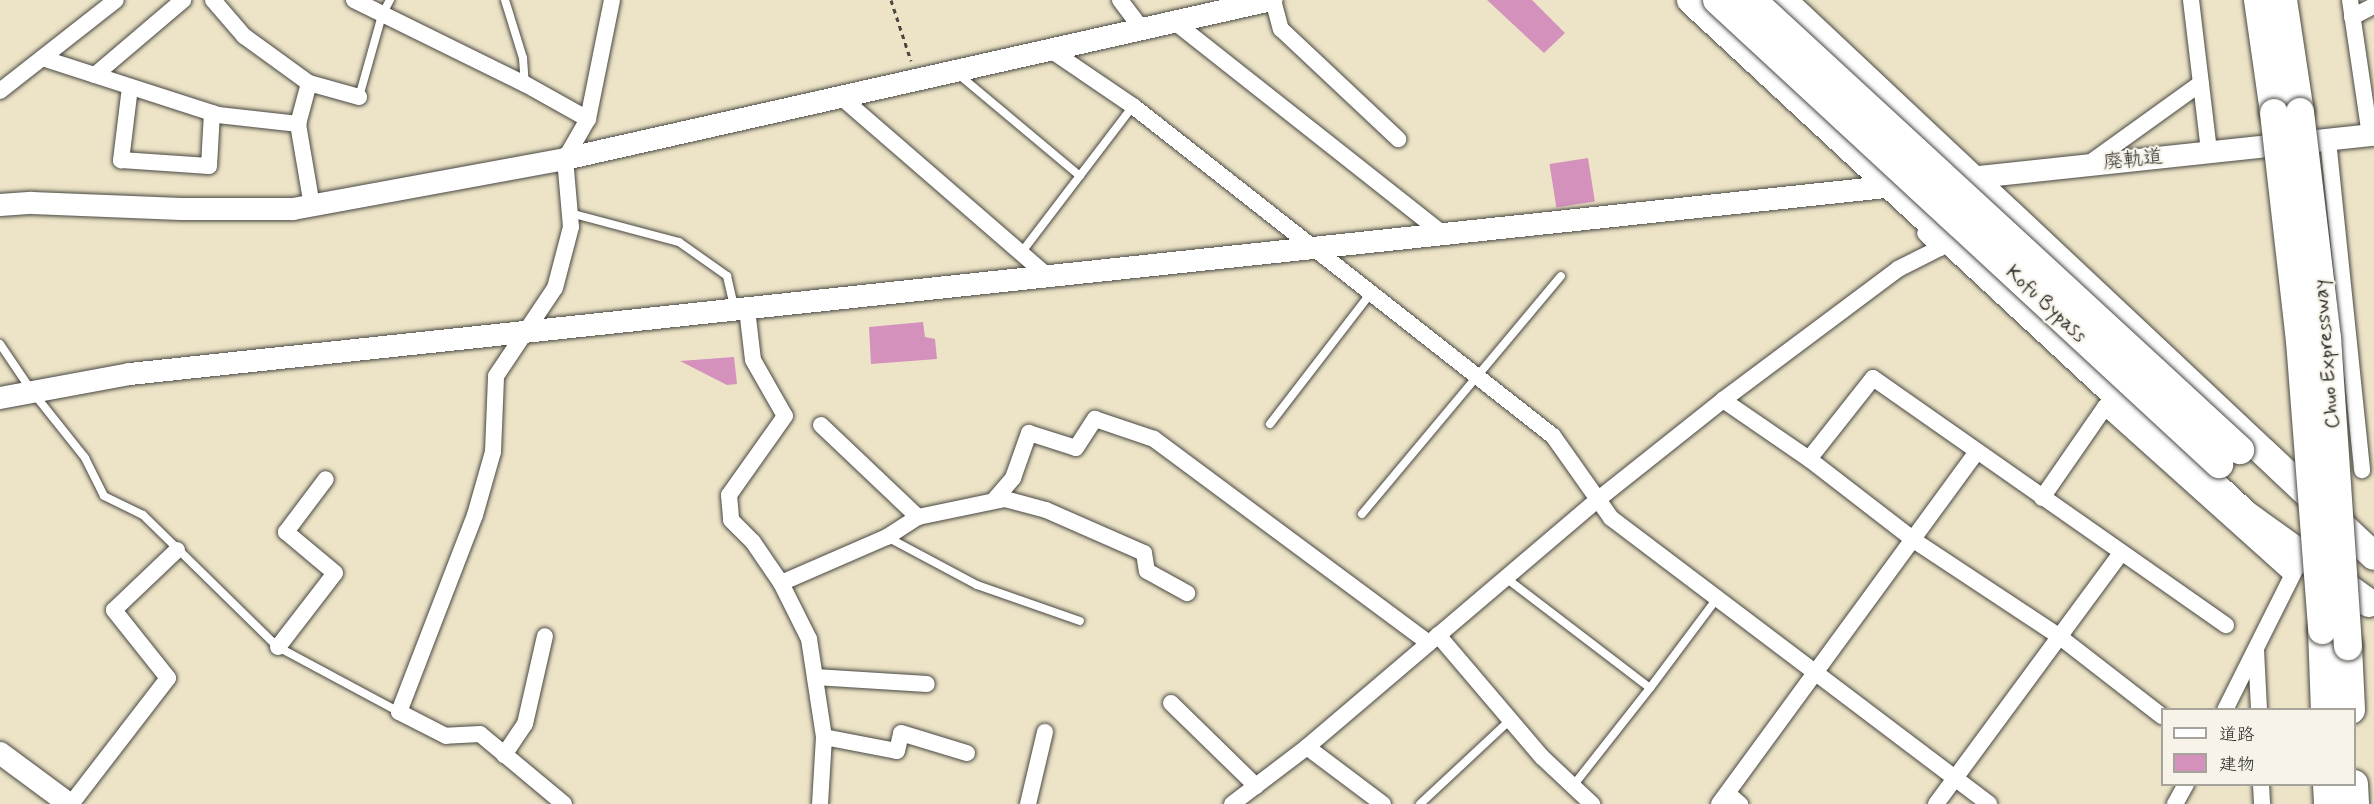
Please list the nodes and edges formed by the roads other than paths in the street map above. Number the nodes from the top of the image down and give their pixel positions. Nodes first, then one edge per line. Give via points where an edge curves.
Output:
1 (116, 0) edge
2 (183, 0) edge
3 (213, 0) edge
4 (354, 0) edge
5 (390, 0) edge
6 (505, 0) edge
7 (612, 0) edge
8 (1120, 0) edge
9 (1272, 0) edge
10 (1691, 0) edge
11 (1717, 0) edge
12 (1752, 0) edge
13 (1782, 0) edge
14 (2191, 0) edge
15 (2258, 0) edge
16 (2283, 0) edge
17 (2350, 0) edge
18 (2374, 6) edge
19 (382, 15) junction
20 (2352, 17) junction
21 (1176, 23) junction
22 (1143, 30) junction
23 (1052, 51) junction
24 (42, 58) junction
25 (955, 71) junction
26 (95, 75) junction
27 (309, 83) junction
28 (2201, 83) junction
29 (525, 84) junction
30 (130, 87) junction
31 (0, 92) edge
32 (359, 97) joint
33 (841, 97) junction
34 (1133, 106) junction
35 (2287, 112) junction
36 (212, 113) junction
37 (588, 119) junction
38 (298, 124) junction
39 (2372, 135) edge
40 (1398, 140) dead end
41 (2328, 140) junction
42 (2209, 152) junction
43 (565, 159) junction
44 (2086, 165) junction
45 (1080, 176) junction
46 (1974, 178) junction
47 (1887, 186) junction
48 (0, 205) edge
49 (312, 206) junction
50 (570, 213) junction
51 (1444, 235) junction
52 (1316, 249) junction
53 (1021, 253) junction
54 (1561, 276) dead end
55 (1050, 278) junction
56 (1371, 293) junction
57 (741, 309) junction
58 (526, 333) junction
59 (0, 344) edge
60 (1475, 377) junction
61 (31, 390) junction
62 (0, 398) edge
63 (1723, 400) junction
64 (1270, 424) dead end
65 (820, 425) dead end
66 (2374, 433) edge
67 (2360, 448) junction
68 (1977, 451) junction
69 (2230, 457) junction
70 (1809, 459) junction
71 (2362, 470) dead end
72 (326, 479) dead end
73 (2042, 498) junction
74 (995, 499) junction
75 (1596, 501) junction
76 (1362, 514) dead end
77 (918, 517) junction
78 (887, 537) junction
79 (1915, 541) junction
80 (177, 550) junction
81 (2120, 554) junction
82 (2374, 556) edge
83 (2297, 566) junction
84 (1506, 578) junction
85 (781, 583) junction
86 (1187, 593) dead end
87 (2372, 596) edge
88 (1718, 597) junction
89 (1080, 621) dead end
90 (2226, 625) dead end
91 (545, 636) dead end
92 (2060, 637) junction
93 (1434, 639) junction
94 (2256, 647) junction
95 (278, 648) junction
96 (1817, 674) junction
97 (815, 677) junction
98 (927, 684) dead end
99 (1650, 688) junction
100 (1171, 703) dead end
101 (2226, 708) edge
102 (2259, 708) edge
103 (2325, 708) edge
104 (2351, 708) edge
105 (399, 712) junction
106 (2161, 714) edge
107 (1510, 720) junction
108 (1045, 732) dead end
109 (824, 737) junction
110 (1307, 747) junction
111 (0, 753) edge
112 (967, 753) dead end
113 (504, 755) junction
114 (1954, 779) junction
115 (1256, 786) junction
116 (1573, 786) junction
117 (2185, 786) edge
118 (2261, 786) edge
119 (2328, 786) edge
120 (2355, 786) edge
121 (1729, 801) edge
122 (70, 804) edge
123 (564, 804) edge
124 (820, 804) edge
125 (1028, 804) edge
126 (1232, 804) edge
127 (1383, 804) edge
128 (1420, 804) edge
129 (1592, 804) edge
130 (1936, 804) edge
131 (1989, 804) edge
132 (2175, 804) edge
133 (2262, 804) edge
134 (2328, 804) edge
135 (2355, 804) edge

1 - 24 street
2 - 26 street
3 - 27 street via 244,36
4 - 19 street
5 - 19 lane
6 - 29 lane via 523,58
7 - 37 street
8 - 22 street
9 - 21 street
9 - 40 street via 1281,29
10 - 47 highway
11 - 69 highway, Kofu Bypass, bridge
12 - 69 highway, Kofu Bypass, bridge
13 - 46 highway
14 - 28 street
15 - 35 highway, Chuo Expressway
16 - 35 highway, Chuo Expressway
17 - 20 street
18 - 20 street
19 - 29 street
19 - 32 lane
20 - 39 street
21 - 22 street
21 - 51 street
22 - 23 street
23 - 25 street
23 - 34 street
24 - 26 street
24 - 31 street
25 - 33 street
25 - 45 lane
26 - 30 street
27 - 32 street
27 - 38 street
28 - 42 street
28 - 44 street
29 - 37 street
30 - 36 street
30 - 36 street via 121,160 209,166
33 - 43 street
33 - 53 street
34 - 45 lane
34 - 52 street
35 - 103 highway, Chuo Expressway, bridge
35 - 104 highway, Chuo Expressway, bridge via 2327,338
36 - 38 street
37 - 43 street
38 - 49 street
39 - 41 street, 廃軌道
41 - 42 street, 廃軌道
41 - 67 street
42 - 44 street, 廃軌道
43 - 49 street
43 - 50 street
44 - 46 street, 廃軌道
45 - 53 lane
46 - 47 street, 廃軌道
46 - 82 highway
47 - 51 street, 廃軌道
47 - 63 street via 1940,248 1898,269
47 - 83 highway
48 - 49 street via 32,202 256,211
50 - 57 lane via 679,242 727,276
50 - 58 street via 571,227 555,288
51 - 52 street, 廃軌道
52 - 55 street, 廃軌道
52 - 56 street
53 - 55 street
54 - 60 lane
55 - 57 street, 廃軌道
56 - 60 street
56 - 64 lane
57 - 58 street, 廃軌道
57 - 85 street via 753,360 785,416 729,495 731,520 753,542
58 - 61 street, 廃軌道 via 130,374
58 - 105 street via 496,376 493,452 476,515
59 - 61 lane
60 - 75 street via 1553,436
60 - 76 lane
61 - 62 street, 廃軌道
61 - 80 lane via 85,458 104,496 143,515
63 - 70 street
63 - 75 street
65 - 77 street
66 - 67 street
67 - 71 street
68 - 70 street via 1873,378
68 - 73 street
68 - 79 street
69 - 87 highway, Kofu Bypass
70 - 79 street
72 - 95 street via 286,532 335,573
73 - 81 street
73 - 83 street via 2105,407
74 - 77 street
74 - 86 street via 1046,510 1144,553 1147,571
74 - 93 street via 1013,478 1029,432 1076,448 1095,419 1154,439
75 - 84 street
75 - 88 street via 1611,518
77 - 78 street
78 - 85 street
78 - 89 lane via 977,585
79 - 92 street
79 - 96 street
80 - 95 lane
80 - 122 street via 114,610 168,678
81 - 90 street
81 - 92 street
83 - 87 highway
83 - 94 street
84 - 93 street
84 - 99 lane
85 - 97 street via 809,639
88 - 96 street
88 - 99 lane
91 - 113 street via 525,724
92 - 106 street
92 - 114 street
93 - 107 street
93 - 110 street
94 - 101 street
94 - 102 street
95 - 105 lane
96 - 114 street
96 - 121 street
97 - 98 street
97 - 109 street
99 - 116 lane
100 - 115 street
105 - 113 street via 446,736 480,734
107 - 116 street
107 - 128 lane
108 - 125 street
109 - 112 street via 897,751 901,732
109 - 124 street
110 - 115 street
110 - 127 street
111 - 122 street
113 - 123 street
114 - 130 street
114 - 131 street
115 - 126 street
116 - 129 street
117 - 132 street
118 - 133 street
119 - 134 highway
120 - 135 highway

